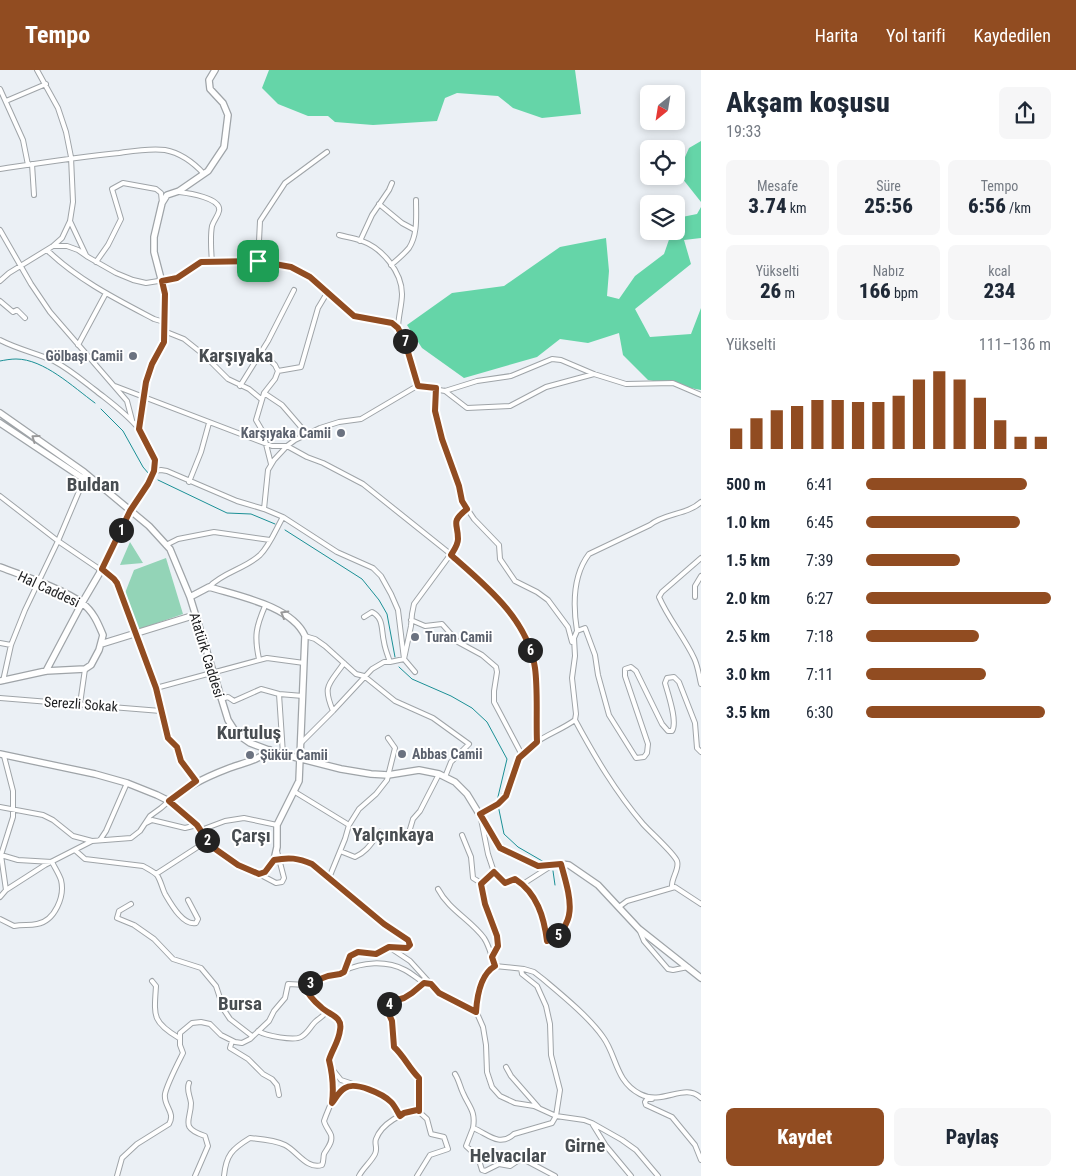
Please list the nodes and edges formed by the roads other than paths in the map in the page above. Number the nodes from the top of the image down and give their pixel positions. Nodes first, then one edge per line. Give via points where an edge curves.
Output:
1 (38, 70) edge
2 (215, 70) edge
3 (46, 84) junction
4 (0, 89) edge
5 (6, 101) junction
6 (327, 152) dead end
7 (71, 157) junction
8 (30, 164) junction
9 (0, 169) edge
10 (204, 174) junction
11 (392, 183) dead end
12 (179, 192) junction
13 (34, 195) dead end
14 (416, 200) dead end
15 (162, 203) junction
16 (379, 204) junction
17 (70, 221) junction
18 (0, 230) edge
19 (415, 230) junction
20 (339, 235) dead end
21 (360, 241) junction
22 (53, 246) junction
23 (47, 250) junction
24 (88, 257) junction
25 (258, 261) junction
26 (96, 262) junction
27 (212, 262) junction
28 (391, 265) junction
29 (20, 266) junction
30 (0, 281) edge
31 (162, 281) junction
32 (294, 290) dead end
33 (327, 292) junction
34 (106, 293) junction
35 (0, 301) edge
36 (26, 318) dead end
37 (164, 322) junction
38 (398, 328) junction
39 (163, 330) junction
40 (0, 340) edge
41 (78, 345) junction
42 (260, 351) junction
43 (278, 371) junction
44 (594, 374) junction
45 (115, 386) junction
46 (240, 386) junction
47 (418, 386) junction
48 (436, 388) junction
49 (445, 391) junction
50 (264, 393) junction
51 (701, 395) edge
52 (143, 396) junction
53 (262, 399) junction
54 (0, 413) edge
55 (132, 420) junction
56 (0, 423) edge
57 (209, 423) junction
58 (139, 429) junction
59 (307, 434) junction
60 (266, 442) junction
61 (287, 446) junction
62 (271, 464) junction
63 (154, 471) junction
64 (88, 478) junction
65 (188, 482) junction
66 (0, 496) edge
67 (701, 502) edge
68 (264, 509) junction
69 (467, 509) junction
70 (130, 511) junction
71 (283, 517) junction
72 (270, 540) junction
73 (58, 541) junction
74 (166, 545) junction
75 (451, 555) junction
76 (701, 558) edge
77 (0, 567) edge
78 (102, 569) junction
79 (701, 576) edge
80 (39, 583) junction
81 (209, 587) junction
82 (694, 597) dead end
83 (190, 598) junction
84 (82, 603) junction
85 (265, 606) junction
86 (194, 615) junction
87 (364, 617) dead end
88 (412, 620) junction
89 (577, 631) junction
90 (135, 634) junction
91 (305, 636) junction
92 (0, 642) edge
93 (101, 644) junction
94 (10, 645) junction
95 (575, 650) junction
96 (404, 659) junction
97 (260, 660) junction
98 (390, 662) junction
99 (304, 663) junction
100 (344, 663) junction
101 (85, 669) junction
102 (46, 671) junction
103 (212, 672) junction
104 (416, 672) dead end
105 (364, 676) junction
106 (1, 681) edge
107 (701, 684) edge
108 (156, 688) junction
109 (279, 694) junction
110 (303, 696) junction
111 (0, 698) edge
112 (221, 699) junction
113 (80, 704) junction
114 (162, 711) junction
115 (333, 712) junction
116 (575, 720) junction
117 (388, 738) dead end
118 (537, 742) junction
119 (300, 743) junction
120 (270, 750) junction
121 (701, 752) edge
122 (283, 754) junction
123 (2, 755) edge
124 (522, 755) junction
125 (298, 758) junction
126 (388, 775) junction
127 (442, 775) junction
128 (196, 781) junction
129 (127, 783) junction
130 (295, 792) junction
131 (169, 801) junction
132 (0, 807) edge
133 (13, 810) junction
134 (480, 814) junction
135 (145, 823) junction
136 (277, 825) junction
137 (349, 825) junction
138 (199, 828) junction
139 (410, 829) dead end
140 (380, 832) dead end
141 (462, 835) dead end
142 (100, 840) junction
143 (92, 841) junction
144 (208, 841) junction
145 (1, 848) edge
146 (76, 851) junction
147 (340, 851) junction
148 (1, 855) edge
149 (276, 859) junction
150 (52, 862) junction
151 (561, 864) junction
152 (552, 865) junction
153 (494, 872) junction
154 (156, 874) junction
155 (259, 874) junction
156 (330, 878) junction
157 (481, 884) junction
158 (523, 884) junction
159 (672, 887) junction
160 (438, 889) dead end
161 (6, 890) junction
162 (0, 897) edge
163 (188, 900) dead end
164 (132, 904) dead end
165 (701, 904) edge
166 (619, 907) junction
167 (0, 919) edge
168 (639, 928) junction
169 (389, 947) junction
170 (492, 957) junction
171 (495, 966) junction
172 (688, 966) junction
173 (521, 969) junction
174 (344, 972) junction
175 (701, 978) edge
176 (152, 982) dead end
177 (424, 983) junction
178 (431, 984) junction
179 (304, 985) junction
180 (327, 1011) junction
181 (476, 1012) junction
182 (258, 1031) junction
183 (252, 1036) junction
184 (179, 1038) junction
185 (232, 1041) junction
186 (506, 1067) dead end
187 (331, 1068) junction
188 (455, 1074) dead end
189 (189, 1082) dead end
190 (355, 1085) junction
191 (278, 1095) dead end
192 (654, 1098) junction
193 (701, 1098) edge
194 (332, 1103) junction
195 (539, 1108) junction
196 (419, 1111) junction
197 (400, 1116) junction
198 (556, 1116) junction
199 (592, 1124) junction
200 (473, 1128) junction
201 (701, 1160) edge
202 (118, 1176) edge
203 (196, 1176) edge
204 (224, 1176) edge
205 (359, 1176) edge
206 (417, 1176) edge
207 (555, 1176) edge
208 (632, 1176) edge
209 (658, 1176) edge

1 - 3 street
2 - 10 street via 209,80 210,89 223,103 228,115 226,136 217,159
3 - 5 street
3 - 7 street via 63,123
4 - 5 street
5 - 8 street
6 - 25 street via 285,184 260,221
7 - 8 street
7 - 10 street via 164,150 193,162
7 - 17 street via 73,202
8 - 9 street
8 - 13 street
10 - 12 street
11 - 16 street
12 - 15 street via 167,195
12 - 27 street via 217,203 219,211 211,233
14 - 19 street
15 - 26 street via 161,193 156,188 123,183 112,189 121,219
15 - 31 street via 154,237 154,252
16 - 19 street
16 - 21 street
17 - 22 street via 62,238
17 - 24 street
18 - 29 street
19 - 28 street via 408,249
20 - 21 street
21 - 28 street via 383,255
22 - 23 street
22 - 24 street via 67,246
23 - 29 street
23 - 34 street
24 - 26 street
25 - 27 street
25 - 33 street via 291,267 310,277
26 - 31 street via 133,280 146,283
27 - 31 street via 201,262 177,278
28 - 38 street via 401,283
29 - 30 street
29 - 41 street via 50,312
31 - 37 street
32 - 42 street
33 - 38 street via 354,316 392,323
33 - 43 street via 318,308 301,367
34 - 37 street
34 - 41 street
35 - 36 street
37 - 39 street
38 - 47 street
39 - 46 street via 184,339
39 - 52 street via 164,342 152,364
40 - 55 street via 56,362
41 - 45 street
42 - 43 street
42 - 46 street
43 - 50 street
44 - 49 street via 552,359 511,376
44 - 49 street via 546,387 510,406 467,408
44 - 51 street via 626,384 673,383
45 - 52 street
45 - 55 street via 128,401
46 - 53 street
47 - 48 street
47 - 59 street via 361,419 339,422
48 - 49 street
48 - 69 street via 435,411 442,439
50 - 53 street
50 - 59 street via 282,405
52 - 57 street
52 - 58 street
53 - 60 street via 256,420
64 -> 54 street
55 - 58 street
56 - 64 street via 81,477
57 - 60 street
57 - 65 street
58 - 63 street via 155,460
59 - 61 street
60 - 61 street via 272,446
60 - 62 street
61 - 62 street
61 - 75 street via 363,484
62 - 68 street
63 - 65 street via 167,471
63 - 70 street
64 - 70 street, Atatürk Caddesi
64 - 73 street
65 - 68 street
66 - 73 street
67 - 89 street via 695,507 657,519 589,554 579,576 576,594
68 - 71 street
69 - 75 street via 455,522 458,538
69 - 95 street via 499,545 500,559 515,581 548,600 568,627
70 - 74 street, Atatürk Caddesi
70 - 78 street
71 - 72 street
71 - 96 street via 337,552 373,568 381,576 398,610
72 - 74 street via 214,532
72 - 81 street via 260,554 216,579
73 - 78 street
73 - 80 street
74 - 83 street, Atatürk Caddesi
75 - 88 street via 414,604
75 - 118 street via 490,589 516,622 530,648 535,668
76 - 107 street via 659,596 695,660
77 - 80 street, Hal Caddesi
78 - 84 street
78 - 90 street via 117,583
79 - 82 street via 695,586
80 - 84 street, Hal Caddesi
80 - 94 street
81 - 83 street
81 - 85 street
83 - 86 street, Atatürk Caddesi
84 - 93 street, Hal Caddesi via 98,623 103,635
84 - 102 street
91 -> 85 street via 301,626 291,618
85 - 97 street via 255,636
86 - 90 street
86 - 103 street, Atatürk Caddesi
87 - 98 street via 372,612 377,615
88 - 96 street
88 - 124 street via 425,626 442,624 458,642 496,667 494,702
89 - 95 street
89 - 121 street via 585,628 609,714 636,758 647,754 648,744 625,676 625,669 630,667 636,671 662,724 672,732 674,720 665,683 667,678 674,676 695,723
90 - 93 street
90 - 108 street
91 - 99 street
91 - 100 street via 320,643
92 - 94 street
93 - 101 street via 91,666
94 - 106 street
95 - 116 street via 572,678
96 - 98 street
96 - 104 street
97 - 99 street via 274,658
97 - 103 street
98 - 105 street via 384,662
99 - 110 street
100 - 105 street via 356,674
100 - 115 street via 327,689
101 - 102 street
101 - 113 street
102 - 106 street
103 - 108 street
103 - 112 street, Atatürk Caddesi
105 - 115 street
105 - 127 street via 395,701 433,718 469,744
108 - 114 street
109 - 110 street
109 - 112 street via 260,689 234,701
109 - 122 street
110 - 119 street
111 - 113 street, Serezli Sokak
112 - 120 street, Atatürk Caddesi via 237,734
113 - 114 street, Serezli Sokak
114 - 128 street via 168,738 177,747 181,761
115 - 119 street
116 - 118 street
116 - 159 street via 599,765 624,800 675,858 677,866
117 - 126 street via 395,748
118 - 124 street
119 - 125 street
120 - 122 street, Atatürk Caddesi
120 - 128 street via 263,757
122 - 125 street, Atatürk Caddesi
123 - 129 street
123 - 133 street via 13,791
124 - 134 street via 506,796
125 - 126 street, Atatürk Caddesi via 341,769
125 - 130 street via 299,781
126 - 127 street, Atatürk Caddesi via 419,770
126 - 137 street via 383,786 359,809
127 - 134 street via 467,794
127 - 139 street via 413,819
128 - 131 street
129 - 131 street
129 - 142 street
130 - 136 street
130 - 137 street
131 - 135 street
131 - 138 street
132 - 133 street
133 - 143 street via 43,815 73,836
133 - 145 street
134 - 152 street via 500,848 538,866
134 - 153 street
135 - 138 street via 152,820 171,826
135 - 142 street via 132,838
136 - 138 street via 244,818
136 - 149 street
137 - 147 street
138 - 144 street
140 - 147 street via 363,854 355,857
141 - 157 street via 471,857 473,878
142 - 143 street
143 - 146 street
144 - 154 street
144 - 155 street via 238,865
145 - 148 street
146 - 150 street
146 - 154 street via 85,859 143,866
147 - 156 street
148 - 150 street via 18,860
148 - 161 street
149 - 155 street
149 - 155 street via 284,878 282,882 276,883
149 - 156 street via 300,859
150 - 161 street
150 - 167 street via 62,888 54,913 37,924 14,926
151 - 152 street
151 - 158 street via 570,915 560,934 547,941 540,908
151 - 166 street via 569,865 598,885
152 - 158 street
153 - 157 street
153 - 158 street via 505,883 515,879
154 - 163 street via 184,920 196,923 198,919
156 - 169 street via 408,940 410,945 407,948
157 - 170 street via 497,936 498,946
159 - 165 street
159 - 166 street via 627,901
160 - 170 street via 449,905 480,933
161 - 162 street
164 - 183 street via 119,911 117,918 154,939 174,959 201,968 216,986 230,1019
166 - 168 street
168 - 172 street
168 - 172 street via 644,941 668,969
169 - 174 street via 376,954 358,952 350,956
169 - 178 street via 410,960
170 - 171 street
171 - 173 street
171 - 181 street via 482,984
172 - 175 street
173 - 192 street via 534,972 543,979 596,1029 628,1085 640,1094
173 - 198 street via 522,974 537,986 546,1006 550,1050 560,1090
174 - 177 street via 357,965 392,965
174 - 179 street
176 - 184 street via 156,986 155,1011 160,1024
177 - 178 street
177 - 196 street via 404,998 390,1002 388,1012 394,1047 419,1078
178 - 181 street via 439,993
179 - 180 street
179 - 182 street via 288,984 285,998 270,1022
180 - 182 street via 300,1038
180 - 187 street via 337,1017 341,1029 329,1060
181 - 195 street via 483,1026 487,1072 492,1087 500,1096 515,1103
182 - 183 street
183 - 185 street via 242,1043
184 - 185 street via 180,1033 192,1023 201,1022 210,1024
184 - 202 street via 183,1053 166,1094 172,1119 122,1158
185 - 191 street via 230,1048 272,1080 277,1085
186 - 195 street
187 - 190 street via 341,1080
187 - 194 street
188 - 200 street via 472,1108
189 - 203 street via 188,1124 192,1130 205,1136 208,1146
190 - 194 street via 342,1090
190 - 197 street via 393,1103
192 - 193 street via 687,1091
192 - 201 street via 648,1099 646,1106 672,1117 694,1145
194 - 204 street via 324,1121 331,1141 322,1166 308,1164 284,1144 250,1138 231,1151
195 - 198 street
196 - 197 street
196 - 206 street via 427,1120 431,1134 444,1137 448,1149 430,1155
197 - 205 street via 377,1136 377,1150
198 - 199 street
198 - 200 street via 552,1123 500,1141
199 - 208 street
199 - 209 street via 636,1150
200 - 207 street via 466,1146 478,1157 482,1170 487,1171 500,1164 510,1166 524,1159

